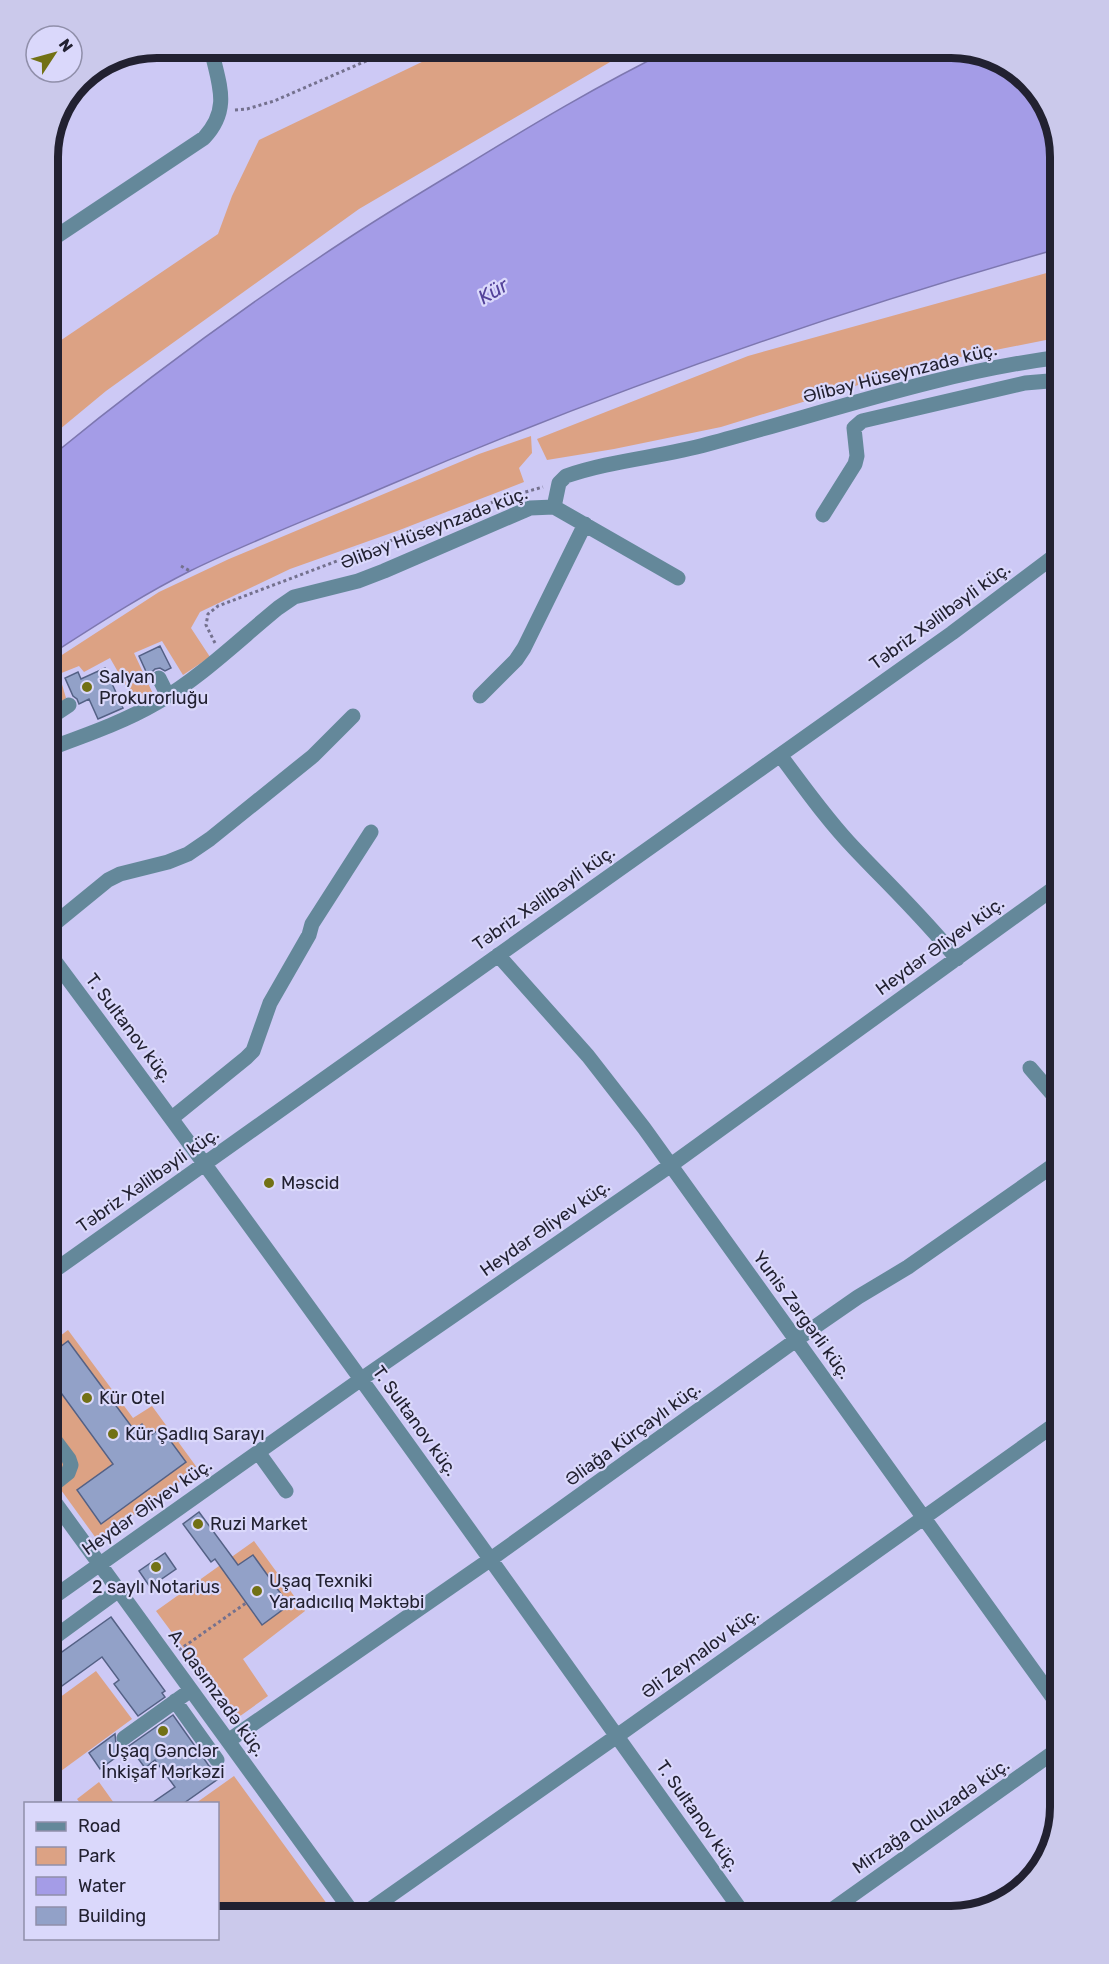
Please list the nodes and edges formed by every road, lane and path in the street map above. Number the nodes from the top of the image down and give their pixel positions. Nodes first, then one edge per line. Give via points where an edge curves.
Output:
1 (213, 58) edge
2 (372, 58) edge
3 (221, 110) junction
4 (59, 235) edge
5 (1050, 358) edge
6 (1050, 381) edge
7 (559, 483) junction
8 (554, 507) junction
9 (823, 515) dead end
10 (585, 524) junction
11 (1050, 559) edge
12 (181, 566) dead end
13 (190, 571) dead end
14 (678, 578) dead end
15 (222, 654) junction
16 (159, 678) dead end
17 (168, 696) junction
18 (480, 696) dead end
19 (69, 705) dead end
20 (59, 712) edge
21 (353, 716) dead end
22 (59, 744) edge
23 (780, 755) junction
24 (371, 832) dead end
25 (1050, 891) edge
26 (59, 920) edge
27 (498, 955) junction
28 (957, 959) junction
29 (59, 966) edge
30 (1030, 1068) dead end
31 (1050, 1091) edge
32 (172, 1118) junction
33 (205, 1163) junction
34 (670, 1165) junction
35 (1050, 1168) edge
36 (58, 1268) edge
37 (796, 1340) junction
38 (360, 1380) junction
39 (1050, 1428) edge
40 (58, 1445) edge
41 (258, 1452) junction
42 (58, 1482) edge
43 (286, 1491) dead end
44 (58, 1505) edge
45 (923, 1518) junction
46 (491, 1559) junction
47 (100, 1564) junction
48 (119, 1590) junction
49 (58, 1594) edge
50 (246, 1603) dead end
51 (58, 1635) edge
52 (168, 1658) junction
53 (191, 1690) junction
54 (1050, 1694) edge
55 (175, 1701) junction
56 (617, 1736) junction
57 (124, 1738) dead end
58 (228, 1741) junction
59 (1050, 1755) edge
60 (217, 1760) dead end
61 (347, 1905) edge
62 (376, 1905) edge
63 (738, 1906) edge
64 (837, 1906) edge

1 - 3 street
2 - 3 path via 274,101 247,109
3 - 4 street via 215,126 204,138
5 - 7 street, Əlibəy Hüseynzadə küç. via 945,379 686,451 577,472
6 - 9 street via 1024,383 862,421 854,428 855,464
7 - 8 street, Əlibəy Hüseynzadə küç.
7 - 15 path via 525,491 218,606 208,615 206,625
8 - 10 street
8 - 15 street, Əlibəy Hüseynzadə küç. via 530,508 358,581 294,597
10 - 14 street
10 - 18 street via 524,648
11 - 23 street, Təbriz Xəlilbəyli küç.
12 - 13 path
15 - 17 street, Əlibəy Hüseynzadə küç.
16 - 17 street
17 - 22 street, Əlibəy Hüseynzadə küç. via 115,724
19 - 20 street
21 - 26 street via 314,756 210,839 188,854 108,880
23 - 27 street, Təbriz Xəlilbəyli küç.
23 - 28 street via 826,817
24 - 32 street via 312,924 279,985 253,1051
25 - 28 street, Heydər Əliyev küç.
27 - 33 street, Təbriz Xəlilbəyli küç.
27 - 34 street, Yunis Zərgərli küç. via 588,1056
28 - 34 street, Heydər Əliyev küç.
29 - 32 street, T. Sultanov küç.
30 - 31 street
32 - 33 street, T. Sultanov küç.
33 - 36 street, Təbriz Xəlilbəyli küç.
33 - 38 street, T. Sultanov küç.
34 - 37 street, Yunis Zərgərli küç.
34 - 38 street, Heydər Əliyev küç.
35 - 37 street, Əliağa Kürçaylı küç.
37 - 45 street, Yunis Zərgərli küç.
37 - 46 street, Əliağa Kürçaylı küç.
38 - 41 street, Heydər Əliyev küç.
38 - 46 street, T. Sultanov küç.
39 - 45 street, Əli Zeynalov küç.
40 - 42 street via 71,1465
41 - 43 street
41 - 47 street, Heydər Əliyev küç.
44 - 47 street, A. Qasımzadə küç.
45 - 54 street, Yunis Zərgərli küç.
45 - 56 street, Əli Zeynalov küç.
46 - 56 street, T. Sultanov küç.
46 - 58 street, Əliağa Kürçaylı küç.
47 - 48 street, A. Qasımzadə küç.
47 - 49 street, Heydər Əliyev küç.
48 - 51 street
48 - 52 street, A. Qasımzadə küç.
50 - 52 path
52 - 53 street, A. Qasımzadə küç.
53 - 55 street
53 - 58 street, A. Qasımzadə küç.
55 - 57 street
55 - 60 street
56 - 62 street, Əli Zeynalov küç.
56 - 63 street, T. Sultanov küç.
58 - 61 street, A. Qasımzadə küç.
59 - 64 street, Mirzağa Quluzadə küç.

